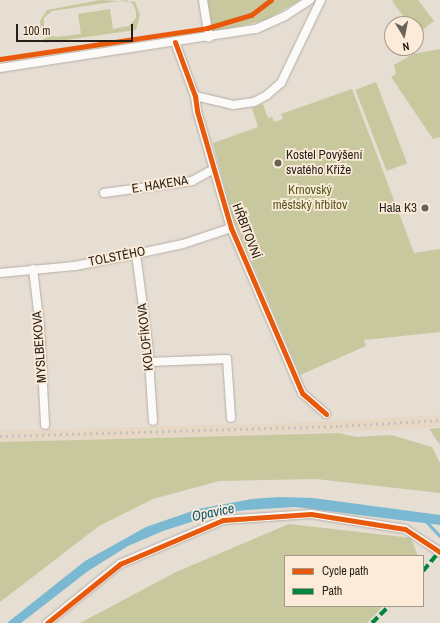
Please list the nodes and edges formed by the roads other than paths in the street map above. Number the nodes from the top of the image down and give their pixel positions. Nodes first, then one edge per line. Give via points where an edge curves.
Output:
1 (203, 0) edge
2 (310, 0) edge
3 (321, 0) edge
4 (208, 38) junction
5 (175, 42) junction
6 (0, 68) edge
7 (195, 96) junction
8 (214, 169) junction
9 (104, 193) dead end
10 (231, 228) junction
11 (136, 254) junction
12 (33, 270) junction
13 (0, 273) edge
14 (149, 362) junction
15 (326, 414) dead end
16 (231, 418) dead end
17 (153, 421) dead end
18 (45, 425) dead end
19 (440, 552) edge
20 (47, 623) edge

1 - 4 street
2 - 4 street via 285,16 256,29
3 - 7 street via 281,84 268,95 254,102 233,105
4 - 5 street
5 - 6 street
5 - 7 street, HŘBITOVNÍ
7 - 8 street, HŘBITOVNÍ
8 - 9 street, E. HAKENA via 192,181
8 - 10 street, HŘBITOVNÍ
10 - 11 street, TOLSTÉHO via 183,244
10 - 15 street, HŘBITOVNÍ via 302,393
11 - 12 street, TOLSTÉHO via 75,266
11 - 14 street, KOLOFÍKOVA
12 - 13 street, TOLSTÉHO
12 - 18 street, MYSLBEKOVA via 40,328
14 - 16 street via 227,359
14 - 17 street, KOLOFÍKOVA
19 - 20 street via 405,529 311,514 223,520 120,564

